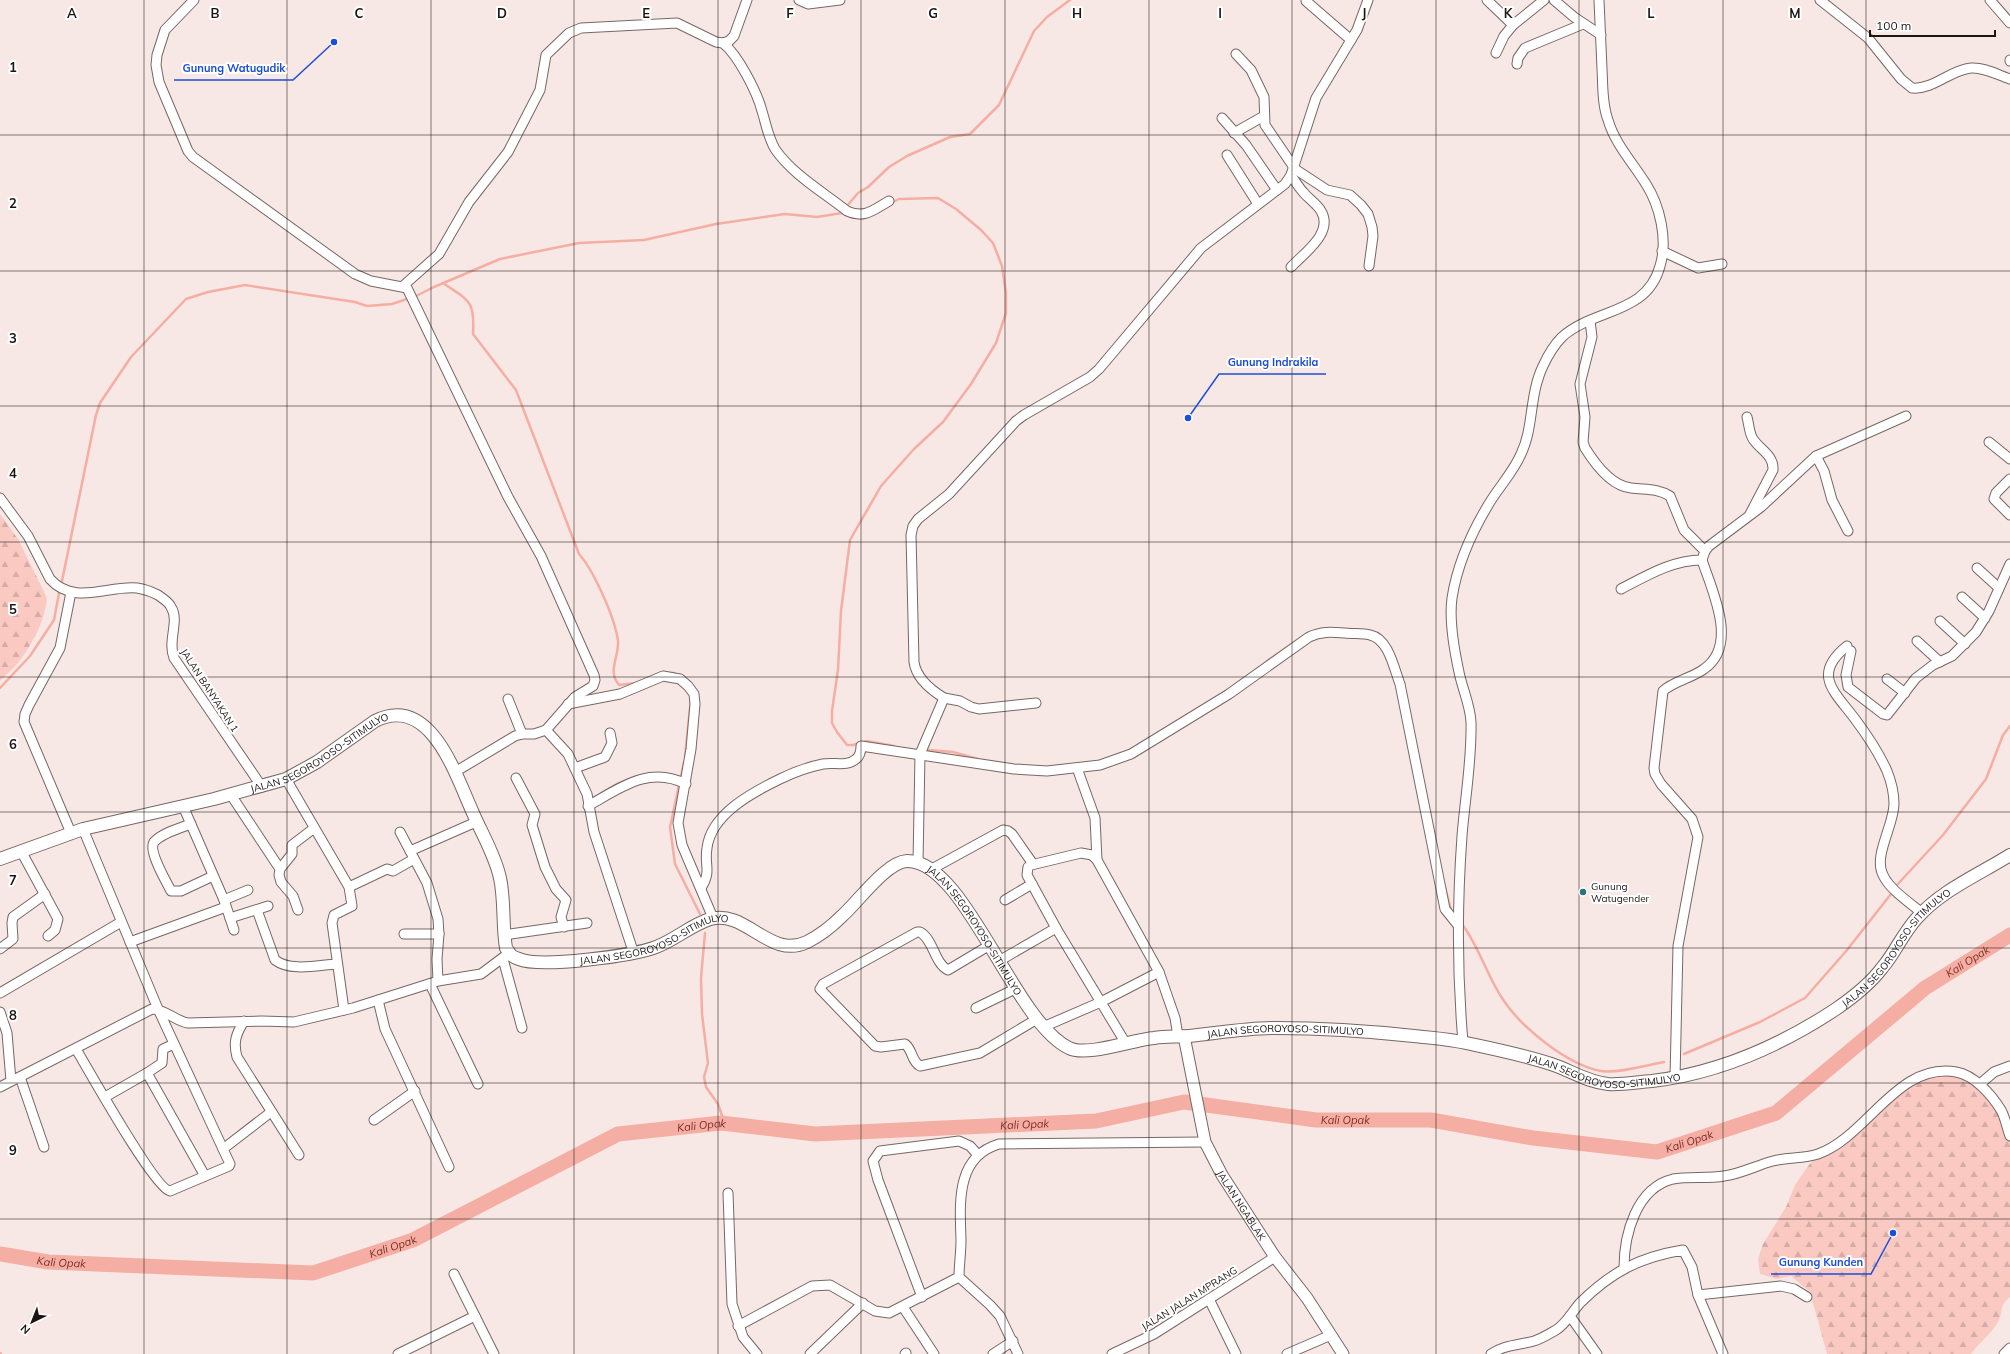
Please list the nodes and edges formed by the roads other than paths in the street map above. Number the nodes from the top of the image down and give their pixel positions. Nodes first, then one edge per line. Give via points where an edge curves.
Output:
1 (194, 0) edge
2 (748, 0) edge
3 (799, 0) edge
4 (840, 0) edge
5 (1306, 0) edge
6 (1368, 0) edge
7 (1487, 0) edge
8 (1544, 0) edge
9 (1554, 0) edge
10 (1599, 0) edge
11 (1820, 0) edge
12 (1990, 0) edge
13 (2010, 23) edge
14 (1583, 24) junction
15 (1513, 25) junction
16 (1600, 35) junction
17 (1351, 40) junction
18 (723, 43) junction
19 (1496, 53) dead end
20 (1236, 54) dead end
21 (1517, 64) dead end
22 (2010, 79) edge
23 (1264, 116) junction
24 (1222, 118) dead end
25 (1234, 133) junction
26 (1227, 155) dead end
27 (1293, 172) junction
28 (1278, 190) junction
29 (889, 201) dead end
30 (1258, 204) junction
31 (1662, 251) junction
32 (1722, 264) dead end
33 (1291, 266) dead end
34 (1370, 266) dead end
35 (403, 286) junction
36 (1590, 321) junction
37 (1906, 416) dead end
38 (1747, 417) dead end
39 (1988, 442) dead end
40 (1816, 456) junction
41 (2010, 459) edge
42 (2010, 479) edge
43 (0, 498) edge
44 (2010, 516) edge
45 (1748, 517) junction
46 (1848, 531) dead end
47 (1705, 551) junction
48 (1702, 560) junction
49 (2010, 564) edge
50 (1977, 568) dead end
51 (1999, 588) junction
52 (1621, 590) dead end
53 (71, 592) junction
54 (1962, 597) dead end
55 (1985, 618) junction
56 (1940, 621) dead end
57 (1917, 641) dead end
58 (1965, 644) junction
59 (1940, 662) junction
60 (1887, 679) dead end
61 (1905, 693) junction
62 (944, 698) junction
63 (508, 700) dead end
64 (1036, 703) dead end
65 (568, 704) junction
66 (546, 730) junction
67 (522, 734) junction
68 (610, 734) dead end
69 (920, 754) junction
70 (575, 768) junction
71 (1077, 768) junction
72 (455, 772) junction
73 (516, 778) dead end
74 (286, 780) junction
75 (681, 781) junction
76 (262, 787) junction
77 (231, 795) junction
78 (183, 806) junction
79 (588, 806) junction
80 (476, 822) junction
81 (191, 824) junction
82 (83, 829) junction
83 (313, 829) junction
84 (400, 832) dead end
85 (70, 833) junction
86 (21, 851) junction
87 (412, 855) junction
88 (2010, 855) edge
89 (0, 860) edge
90 (1098, 860) junction
91 (918, 863) junction
92 (1034, 864) junction
93 (280, 869) junction
94 (930, 870) junction
95 (213, 876) junction
96 (1032, 884) junction
97 (349, 887) junction
98 (701, 888) junction
99 (248, 890) dead end
100 (45, 894) junction
101 (1005, 900) dead end
102 (225, 904) junction
103 (268, 906) dead end
104 (257, 910) junction
105 (298, 910) dead end
106 (1922, 913) junction
107 (230, 918) junction
108 (714, 918) junction
109 (122, 922) junction
110 (587, 923) dead end
111 (1458, 924) junction
112 (564, 927) junction
113 (1056, 928) junction
114 (234, 930) dead end
115 (404, 934) dead end
116 (440, 934) junction
117 (504, 935) junction
118 (48, 936) dead end
119 (130, 942) junction
120 (990, 945) junction
121 (0, 949) edge
122 (634, 954) junction
123 (506, 956) junction
124 (1000, 961) junction
125 (337, 964) junction
126 (1159, 972) junction
127 (434, 982) junction
128 (1017, 988) junction
129 (0, 993) edge
130 (378, 1000) junction
131 (1100, 1002) junction
132 (976, 1008) dead end
133 (158, 1009) junction
134 (344, 1010) junction
135 (0, 1012) edge
136 (244, 1021) junction
137 (1040, 1023) junction
138 (522, 1028) dead end
139 (1181, 1036) junction
140 (1124, 1042) junction
141 (1463, 1042) junction
142 (174, 1044) junction
143 (76, 1049) junction
144 (2010, 1066) edge
145 (147, 1073) junction
146 (20, 1077) junction
147 (1675, 1078) junction
148 (11, 1081) junction
149 (478, 1084) dead end
150 (1980, 1084) junction
151 (0, 1087) edge
152 (415, 1091) junction
153 (105, 1097) junction
154 (272, 1112) junction
155 (374, 1120) dead end
156 (2010, 1136) edge
157 (1205, 1142) junction
158 (44, 1147) dead end
159 (223, 1148) junction
160 (299, 1155) dead end
161 (978, 1155) junction
162 (449, 1167) dead end
163 (206, 1176) junction
164 (728, 1193) dead end
165 (1275, 1257) junction
166 (1624, 1268) junction
167 (454, 1274) dead end
168 (959, 1277) junction
169 (1698, 1295) junction
170 (922, 1297) junction
171 (1807, 1297) dead end
172 (1209, 1299) junction
173 (863, 1303) junction
174 (903, 1307) junction
175 (475, 1316) junction
176 (1570, 1316) junction
177 (738, 1326) junction
178 (1331, 1335) junction
179 (1013, 1341) junction
180 (2010, 1348) edge
181 (398, 1354) edge
182 (494, 1354) edge
183 (757, 1354) edge
184 (810, 1354) edge
185 (934, 1354) edge
186 (993, 1354) edge
187 (1018, 1354) edge
188 (1112, 1354) edge
189 (1236, 1354) edge
190 (1287, 1354) edge
191 (1343, 1354) edge
192 (1491, 1354) edge
193 (1596, 1354) edge
194 (1722, 1354) edge
195 (2004, 1354) edge

1 - 35 street via 165,30 156,65 159,82 193,157 355,274 372,281
2 - 18 street via 734,36
3 - 4 street via 808,4
5 - 17 street
6 - 17 street via 1361,22
7 - 15 street
8 - 15 street
9 - 14 street
10 - 16 street
11 - 22 street via 1868,38 1901,79 1912,88 1924,88 1961,70 1971,68
12 - 13 street
14 - 16 street
14 - 21 street via 1525,48
15 - 19 street
16 - 31 street via 1607,119 1620,146 1652,193 1660,219
17 - 27 street via 1316,98
18 - 29 street via 737,58 760,105 775,149 788,163 847,211 857,215 866,214
18 - 35 street via 684,26 669,23 581,28 569,33 546,55 540,90 503,160 469,202 439,254
20 - 23 street via 1251,70 1264,97
23 - 25 street
23 - 27 street via 1265,125
24 - 25 street
25 - 28 street
26 - 30 street
27 - 28 street
27 - 33 street via 1303,192 1321,211 1325,223 1323,231 1314,243
27 - 34 street via 1327,190 1350,195 1361,205 1368,214 1372,227
28 - 30 street
30 - 62 street via 1201,248 1099,369 1090,377 1016,421 949,494 924,513 913,526 911,535 915,669 937,694
31 - 32 street via 1698,268
31 - 36 street via 1661,265 1647,292 1635,302
35 - 65 street via 410,293 451,383 541,556 594,675 593,686
36 - 47 street via 1592,337 1580,384 1585,417 1585,448 1615,482 1631,488 1657,489 1670,496 1684,530
36 - 111 street via 1561,338 1549,353 1534,390 1521,455 1487,507 1457,572 1452,616 1459,672 1471,717
37 - 40 street
38 - 45 street via 1753,439 1774,463 1773,470
39 - 41 street
40 - 45 street
40 - 46 street via 1824,471 1832,500
42 - 44 street via 1996,493 1994,499
43 - 53 street, JALAN BANYAKAN 1 via 28,536 50,579
45 - 47 street
47 - 48 street
48 - 52 street via 1691,560 1659,568
48 - 147 street via 1721,622 1720,645 1716,655 1704,669 1663,692 1654,768 1661,784 1692,819 1698,837 1678,946
49 - 51 street
50 - 51 street
51 - 55 street
53 - 76 street, JALAN BANYAKAN 1 via 86,594 138,588 162,598 171,607 175,618 170,650 174,658
53 - 85 street via 60,648 29,705 24,722
54 - 55 street
55 - 58 street
56 - 58 street
57 - 59 street
58 - 59 street via 1952,656
59 - 61 street via 1916,678
60 - 61 street
61 - 106 street via 1885,716 1848,687 1846,675 1849,649 1834,657 1828,677 1832,690 1868,737 1887,771 1893,789 1894,804 1881,855 1882,874 1889,884
62 - 64 street via 979,709
62 - 69 street
63 - 67 street
65 - 66 street
65 - 75 street via 620,694 663,676 680,679 694,694 695,704 694,727
66 - 67 street
66 - 70 street via 566,751
67 - 72 street
68 - 70 street via 612,743 606,756
69 - 71 street via 1014,769 1047,771
69 - 91 street
69 - 98 street via 861,746 861,752 852,762 802,769 743,799 724,816 707,846 708,874
70 - 79 street via 587,794
71 - 90 street via 1095,818
71 - 111 street via 1100,765 1131,754 1229,694 1316,634 1330,632 1371,635 1384,644 1400,684 1445,910
72 - 74 main road, JALAN SEGOROYOSO-SITIMULYO via 440,742 425,726 408,717 392,716 375,721 333,752
72 - 80 main road, JALAN SEGOROYOSO-SITIMULYO
73 - 112 street via 535,814 532,825 547,872 556,889 566,900 561,917
74 - 76 main road, JALAN SEGOROYOSO-SITIMULYO
74 - 83 street
75 - 79 street via 663,776 641,778
75 - 98 street via 679,835
76 - 77 main road, JALAN SEGOROYOSO-SITIMULYO
77 - 78 main road, JALAN SEGOROYOSO-SITIMULYO
77 - 93 street
78 - 81 street
78 - 82 main road, JALAN SEGOROYOSO-SITIMULYO
79 - 122 street
80 - 87 street
80 - 117 main road, JALAN SEGOROYOSO-SITIMULYO via 496,863 500,878
81 - 95 street
81 - 95 street via 163,836 154,843 152,848 155,859 171,891 181,891
82 - 85 main road, JALAN SEGOROYOSO-SITIMULYO
82 - 109 street
83 - 93 street via 292,845 292,854
83 - 97 street
84 - 87 street
85 - 86 main road, JALAN SEGOROYOSO-SITIMULYO
86 - 89 main road, JALAN SEGOROYOSO-SITIMULYO
86 - 100 street
87 - 97 street via 393,871 388,869
87 - 116 street via 427,883
88 - 106 main road, JALAN SEGOROYOSO-SITIMULYO via 1952,889
90 - 92 street via 1092,855 1081,853
90 - 126 street
91 - 94 main road, JALAN SEGOROYOSO-SITIMULYO
91 - 108 main road, JALAN SEGOROYOSO-SITIMULYO via 905,861 896,864 842,917 804,944 778,944 735,920
92 - 94 street via 1012,834 1003,830
92 - 96 street via 1028,867 1027,871
93 - 105 street via 281,882 293,896
94 - 120 main road, JALAN SEGOROYOSO-SITIMULYO via 950,887
95 - 102 street
96 - 101 street
96 - 113 street
97 - 125 street via 352,906 337,913 333,919
98 - 108 street
99 - 102 street
100 - 118 street via 58,919 55,930
100 - 121 street via 13,917 13,939
102 - 107 street
102 - 119 street
103 - 104 street
104 - 107 street
104 - 125 street via 275,960 280,964 292,967
106 - 147 main road, JALAN SEGOROYOSO-SITIMULYO via 1882,968 1833,1011 1761,1051 1704,1072
107 - 114 street
108 - 122 main road, JALAN SEGOROYOSO-SITIMULYO via 667,942
109 - 119 street
109 - 129 street
110 - 112 street
111 - 141 street via 1458,977
112 - 117 street
113 - 124 street
113 - 131 street
115 - 116 street
116 - 127 street
117 - 123 main road, JALAN SEGOROYOSO-SITIMULYO
119 - 133 street
120 - 124 main road, JALAN SEGOROYOSO-SITIMULYO
120 - 137 street via 948,970 942,965 926,936 917,932 823,984 820,989 874,1046 905,1044 920,1066 980,1053
122 - 123 main road, JALAN SEGOROYOSO-SITIMULYO via 536,962
123 - 127 street via 481,974
123 - 138 street
124 - 128 main road, JALAN SEGOROYOSO-SITIMULYO
125 - 134 street
126 - 131 street
126 - 139 street
127 - 130 street
127 - 149 street
128 - 132 street
128 - 137 main road, JALAN SEGOROYOSO-SITIMULYO
130 - 134 street
130 - 152 street via 385,1028
131 - 137 street
131 - 140 street
133 - 136 street via 184,1022
133 - 142 street
133 - 143 street via 148,1010
134 - 136 street via 290,1023
135 - 148 street via 7,1034
136 - 154 street via 236,1033 234,1046 237,1057
137 - 140 main road, JALAN SEGOROYOSO-SITIMULYO via 1066,1047 1078,1051 1091,1051
139 - 140 main road, JALAN SEGOROYOSO-SITIMULYO
139 - 141 main road, JALAN SEGOROYOSO-SITIMULYO via 1273,1028 1358,1031
139 - 157 street, JALAN NGABLAK via 1193,1076
141 - 147 main road, JALAN SEGOROYOSO-SITIMULYO via 1550,1064 1586,1079 1609,1084
142 - 145 street via 163,1049 162,1063
142 - 159 street
143 - 146 street
143 - 153 street
144 - 150 street via 1994,1072
145 - 153 street
145 - 163 street
146 - 148 street
146 - 158 street
148 - 151 street
150 - 156 street via 2001,1110
150 - 166 street via 1963,1073 1943,1070 1928,1072 1908,1082 1855,1129 1819,1154 1776,1160 1726,1176 1674,1179 1660,1184 1636,1210 1624,1249
152 - 155 street
152 - 162 street
153 - 163 street via 147,1167 165,1189 170,1191
154 - 159 street
154 - 160 street
157 - 161 street via 999,1144
157 - 165 street, JALAN NGABLAK via 1222,1175
159 - 163 street via 229,1166
161 - 168 street via 968,1169 961,1192
161 - 170 street via 970,1146 959,1141 880,1151 873,1161
164 - 177 street via 732,1304
165 - 172 street, JALAN JALAN MPRANG
165 - 178 street, JALAN NGABLAK via 1307,1298
166 - 169 street via 1648,1258 1683,1250 1692,1267
166 - 176 street via 1580,1304
167 - 175 street
168 - 170 street
168 - 179 street via 1000,1316
169 - 171 street via 1781,1286
169 - 194 street
170 - 174 street
172 - 188 street, JALAN JALAN MPRANG via 1154,1334
172 - 189 street
173 - 174 street via 882,1313
173 - 177 street via 838,1288 821,1284 812,1286
173 - 184 street
174 - 185 street
175 - 181 street
175 - 182 street
176 - 192 street via 1557,1329 1536,1341 1513,1345
176 - 193 street
177 - 183 street via 743,1337
178 - 190 street
178 - 191 street, JALAN NGABLAK
179 - 186 street
179 - 187 street
180 - 195 street

